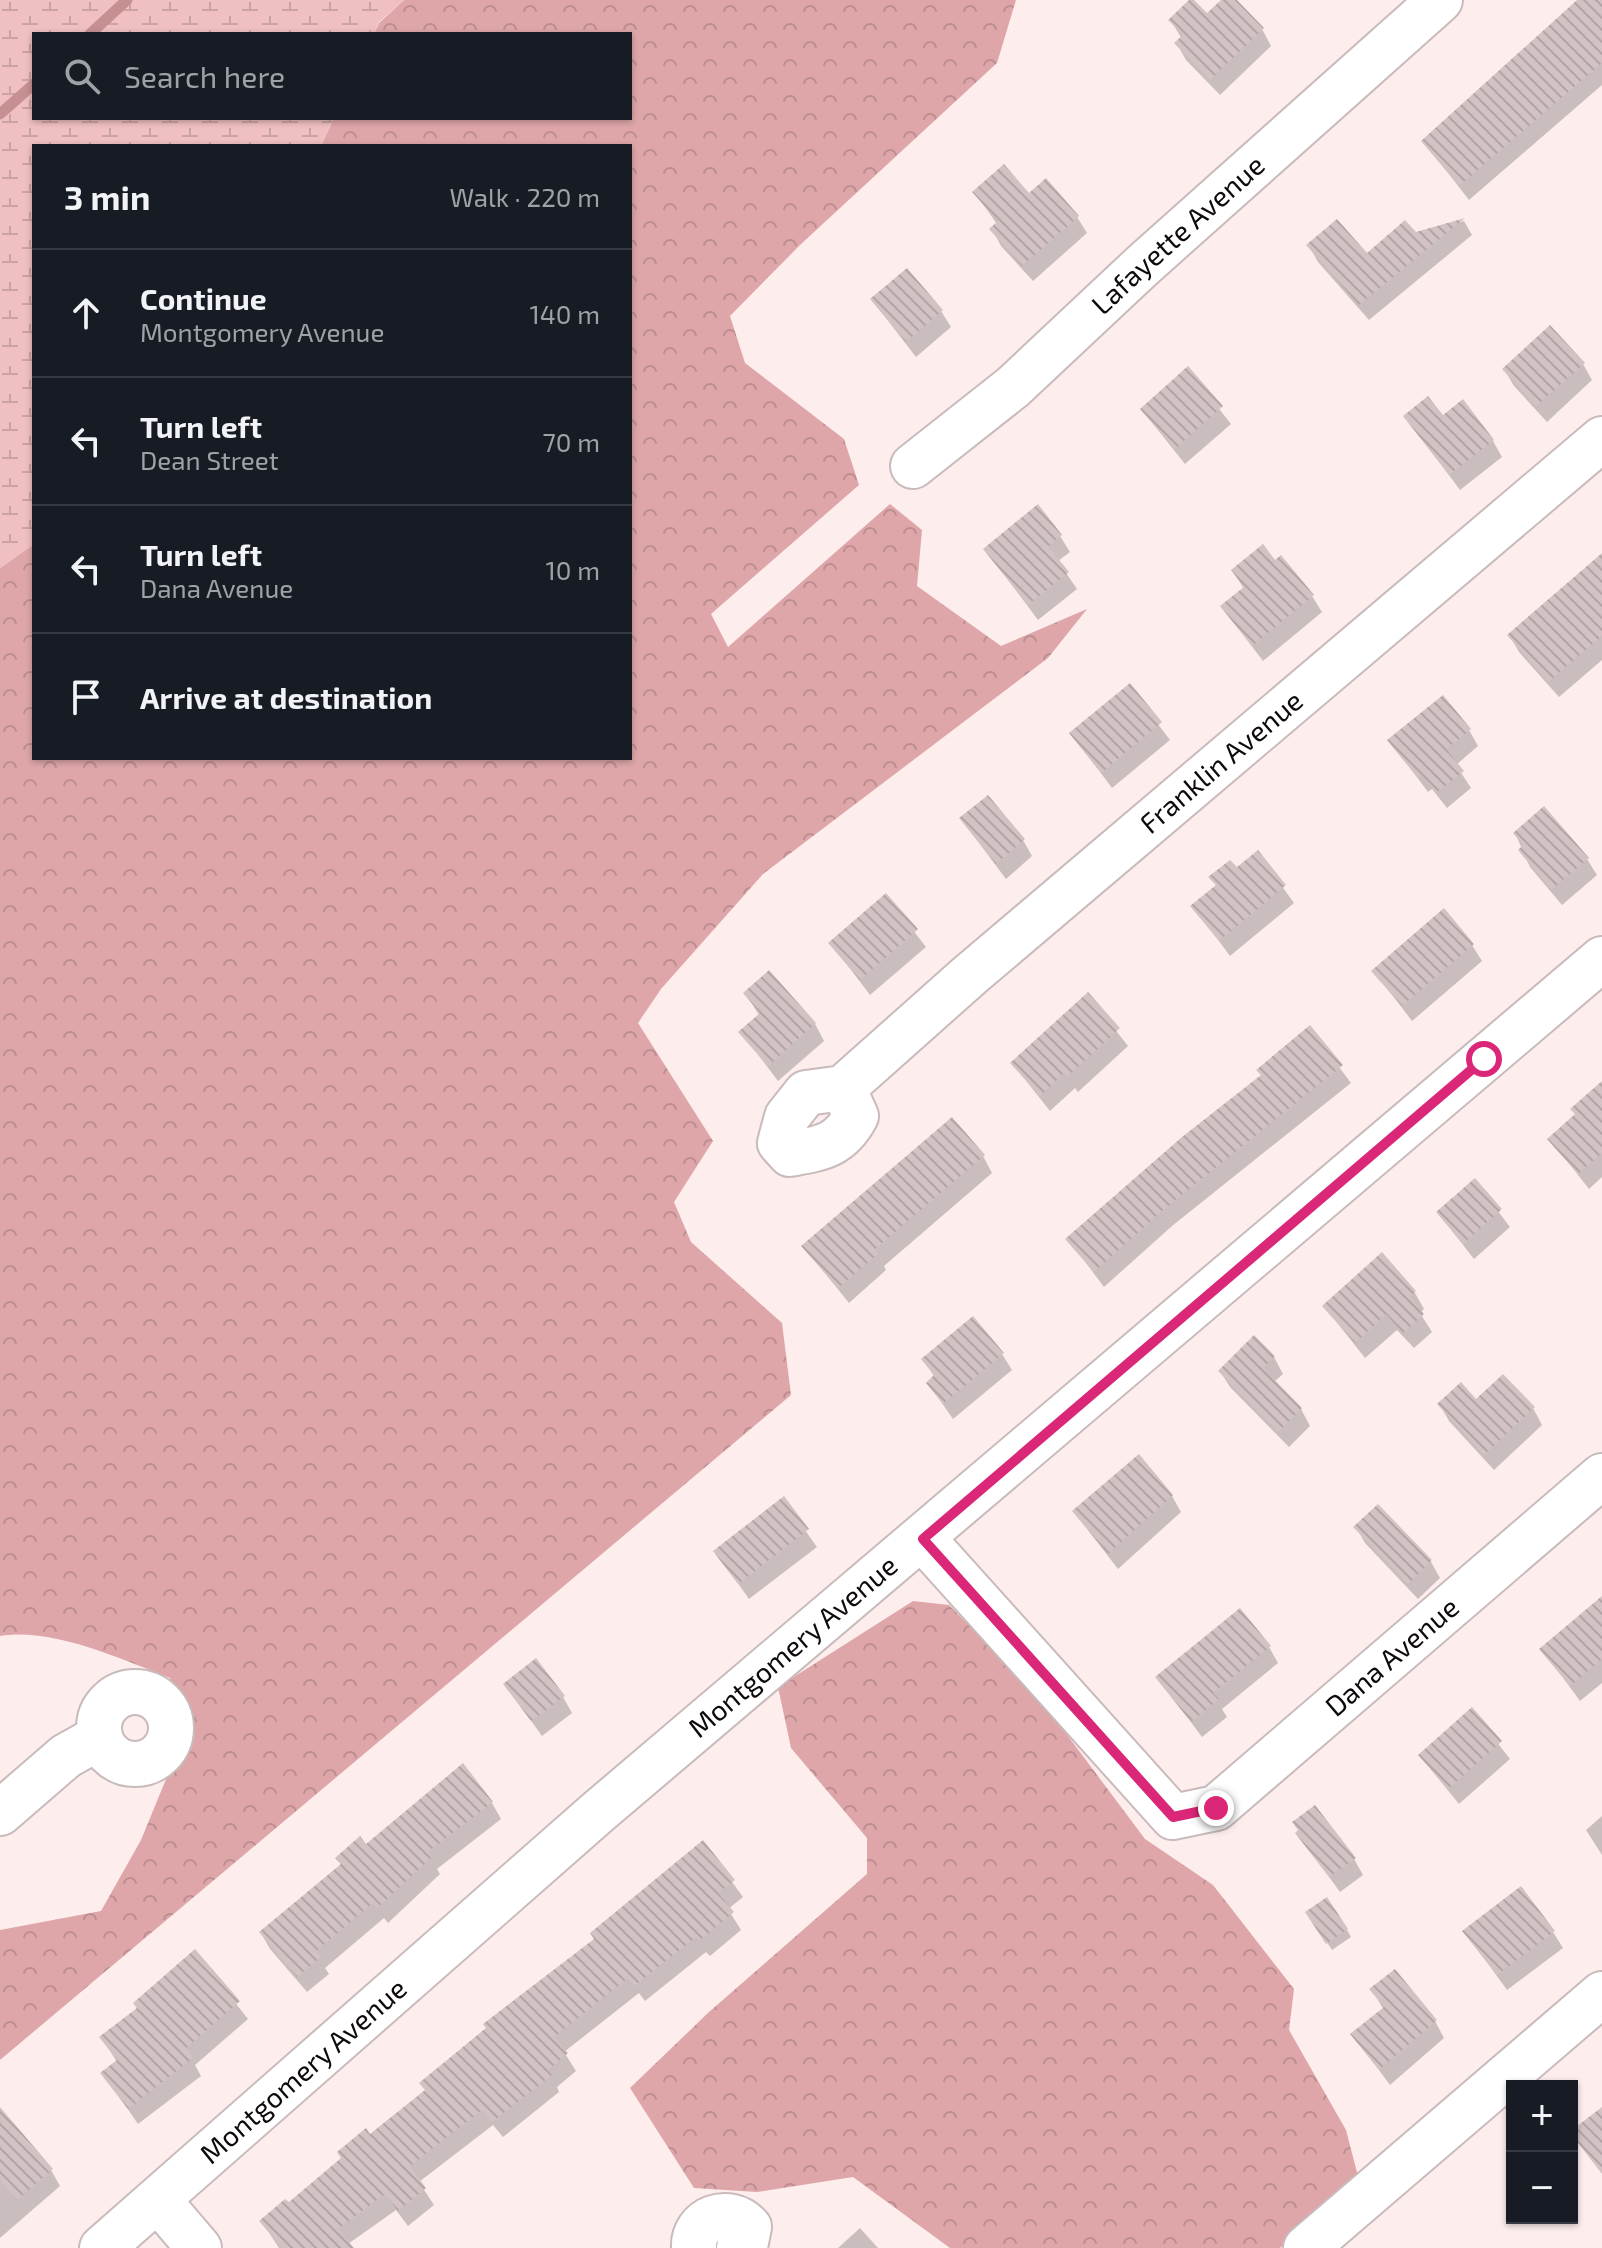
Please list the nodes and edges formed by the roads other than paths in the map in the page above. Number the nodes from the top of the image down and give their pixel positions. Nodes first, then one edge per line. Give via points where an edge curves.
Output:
1 (1440, 0) edge
2 (1602, 439) edge
3 (913, 466) dead end
4 (1602, 959) edge
5 (843, 1088) dead end
6 (1602, 1476) edge
7 (923, 1539) junction
8 (100, 1737) dead end
9 (0, 1813) edge
10 (1602, 1994) edge
11 (158, 2200) junction
12 (102, 2248) edge
13 (199, 2248) edge
14 (694, 2248) edge
15 (739, 2248) edge
16 (1306, 2248) edge

1 - 3 street, Lafayette Avenue via 1013,387
2 - 5 street, Franklin Avenue
4 - 7 street, Montgomery Avenue
6 - 7 street, Dana Avenue via 1216,1808 1173,1817
7 - 11 street, Montgomery Avenue via 598,1812
8 - 9 street via 66,1756
10 - 16 street
11 - 12 street, Montgomery Avenue
11 - 13 street
14 - 15 street via 698,2228 727,2215 741,2218 749,2227

